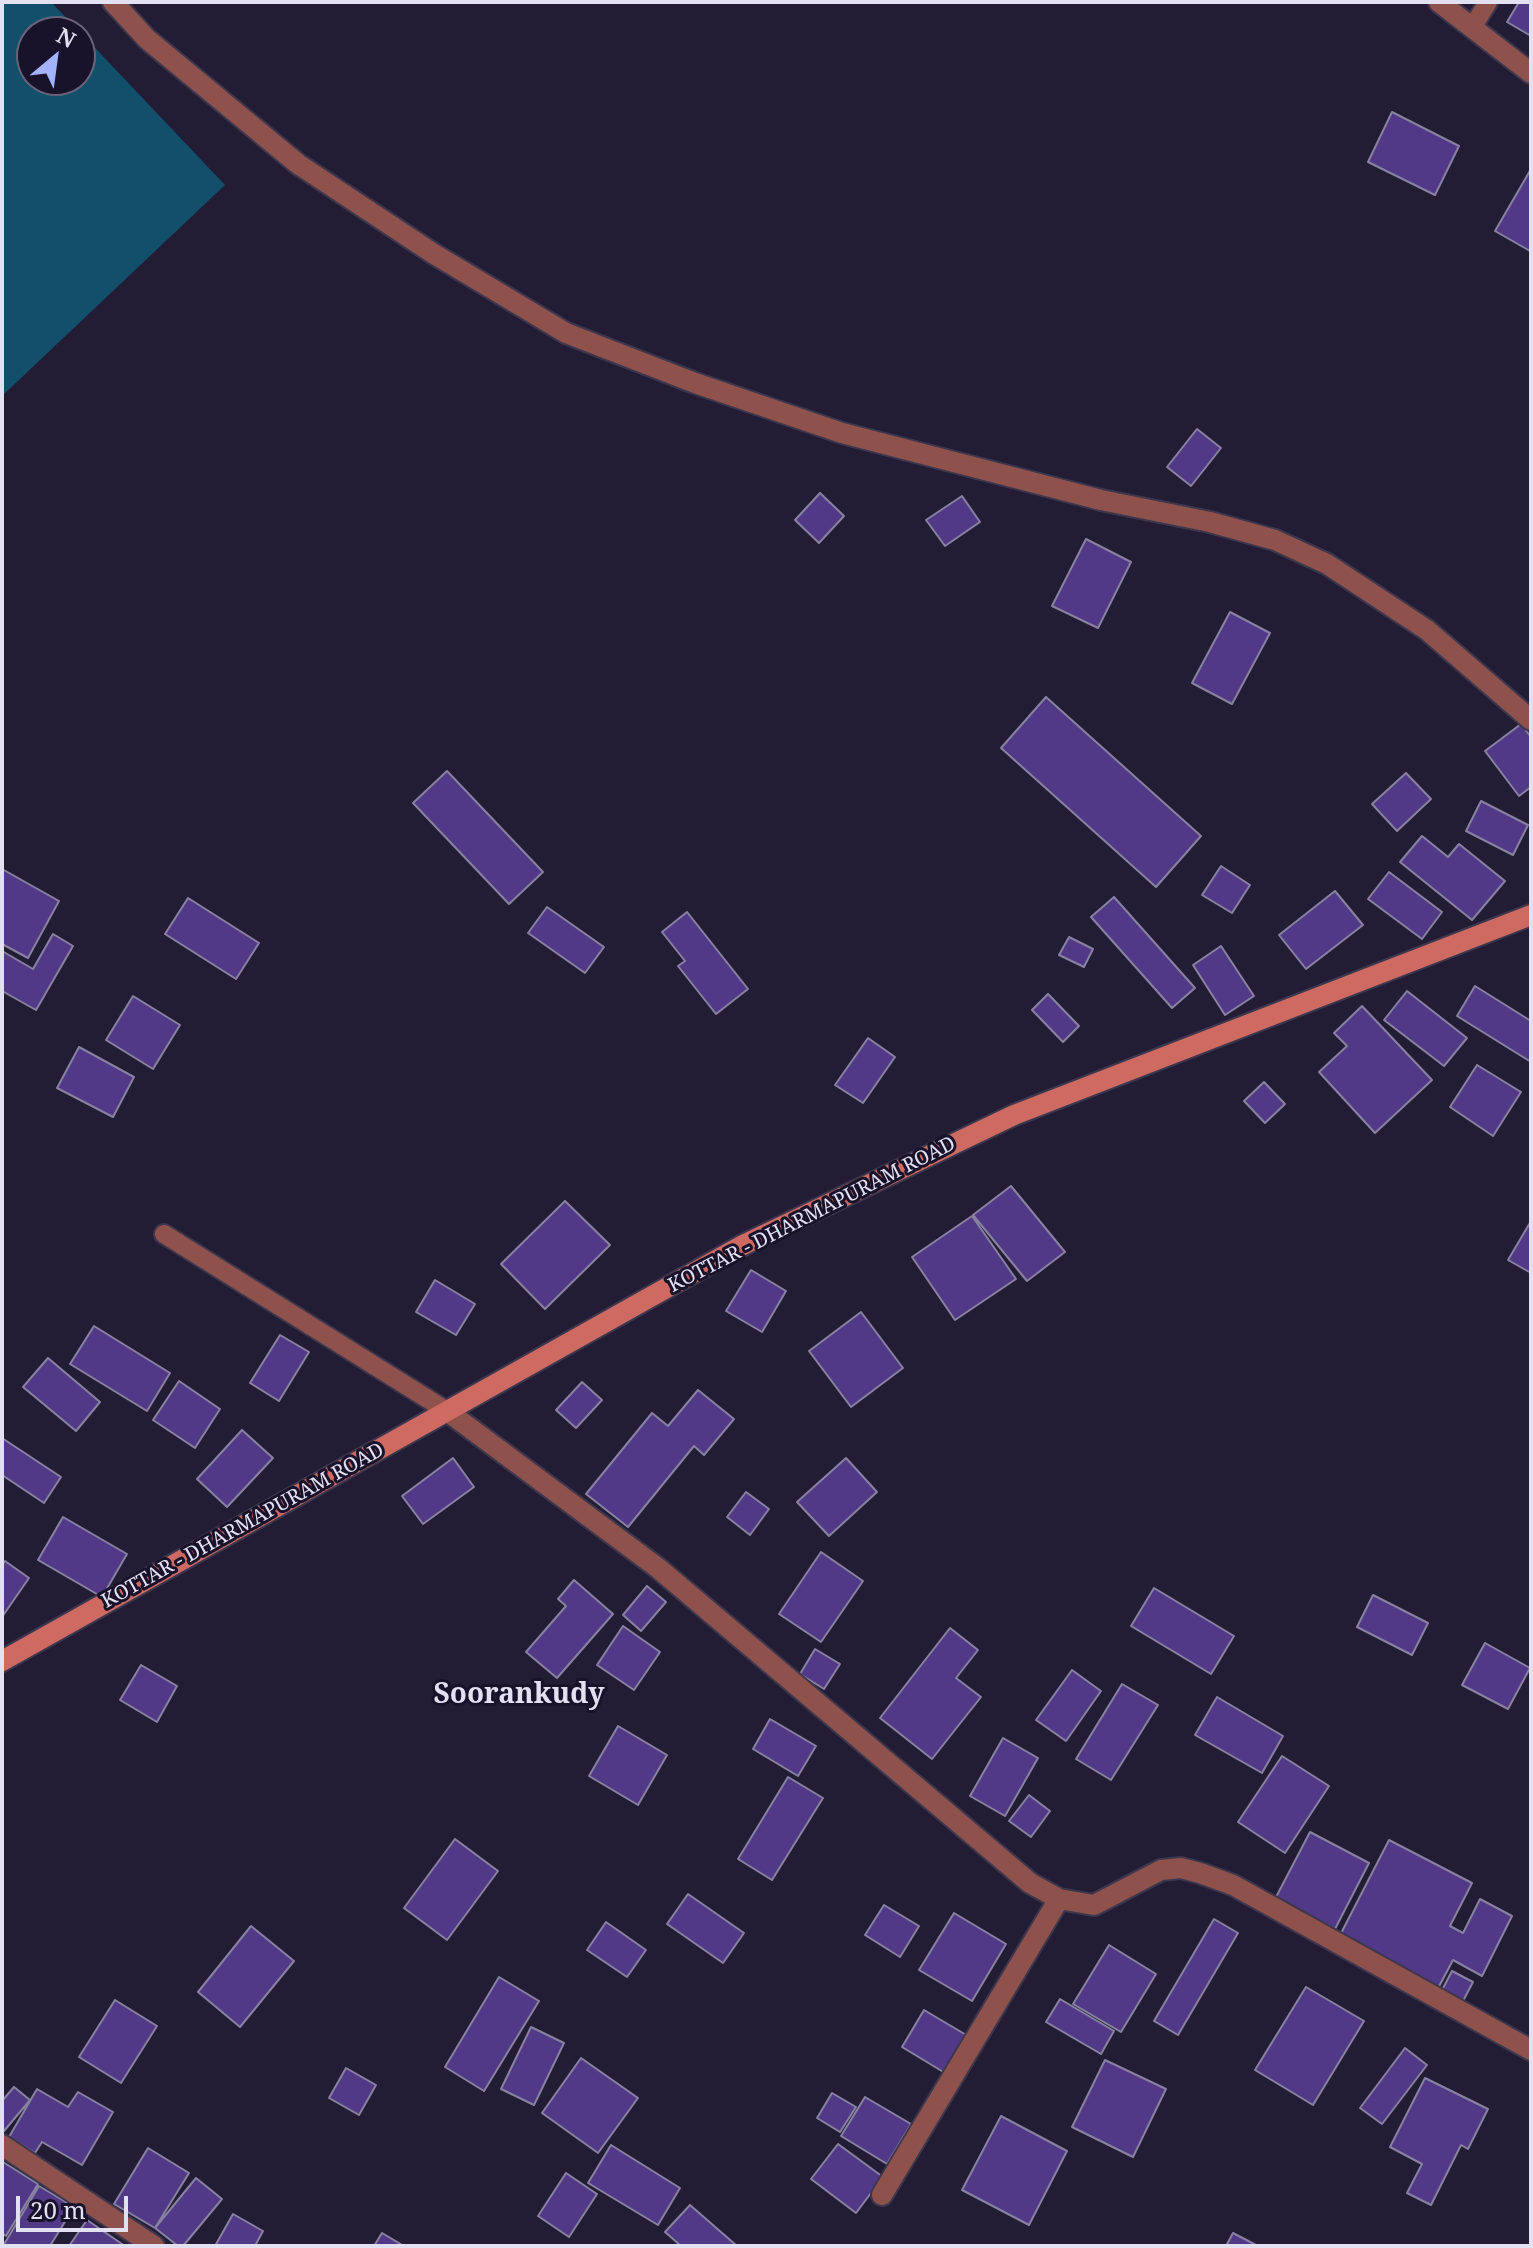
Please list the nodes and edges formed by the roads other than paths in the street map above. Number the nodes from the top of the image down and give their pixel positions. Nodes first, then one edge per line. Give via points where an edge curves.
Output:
1 (113, 2) edge
2 (1439, 2) edge
3 (1488, 2) edge
4 (1472, 28) junction
5 (1531, 73) edge
6 (1531, 720) edge
7 (1531, 915) edge
8 (164, 1234) dead end
9 (447, 1411) junction
10 (2, 1661) edge
11 (1059, 1899) junction
12 (1531, 2050) edge
13 (2, 2145) edge
14 (882, 2195) dead end
15 (154, 2246) edge

1 - 6 street via 147,39 298,164 566,333 842,433 1275,540 1327,564 1427,630
2 - 4 street
3 - 4 lane
4 - 5 street
7 - 9 main road, KOTTAR - DHARMAPURAM ROAD via 1014,1115 743,1245
8 - 9 lane
9 - 10 main road, KOTTAR - DHARMAPURAM ROAD
9 - 11 street via 658,1568 1030,1883
11 - 12 street via 1094,1905 1161,1870 1200,1873 1233,1885
11 - 14 street
13 - 15 street

